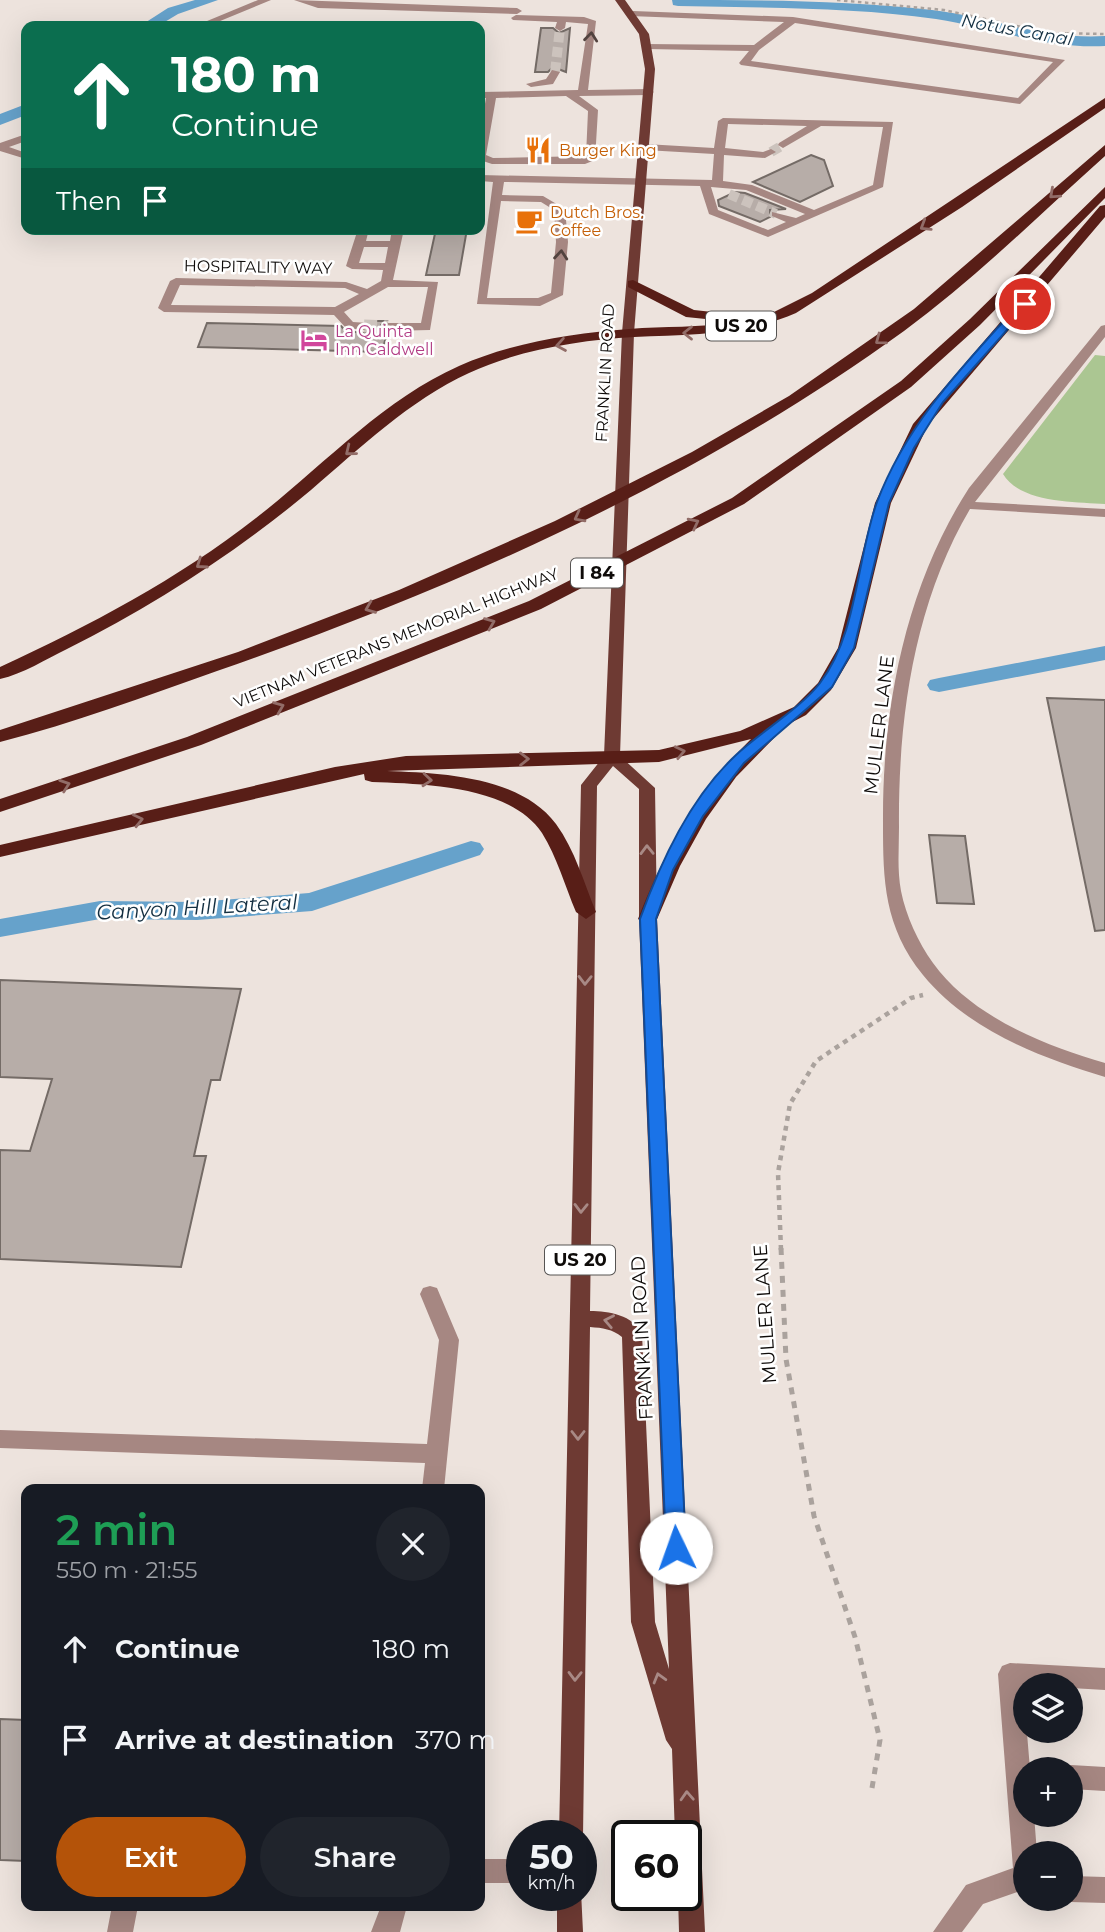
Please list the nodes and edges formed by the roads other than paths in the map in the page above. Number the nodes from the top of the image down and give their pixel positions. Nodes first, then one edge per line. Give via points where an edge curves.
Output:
1 (266, 0) edge
2 (299, 0) edge
3 (629, 7) edge
4 (793, 20) junction
5 (213, 21) edge
6 (648, 46) junction
7 (756, 48) junction
8 (555, 72) dead end
9 (507, 82) dead end
10 (583, 91) junction
11 (566, 92) junction
12 (649, 92) junction
13 (485, 95) edge
14 (492, 95) junction
15 (1105, 102) edge
16 (820, 122) junction
17 (485, 129) edge
18 (21, 139) edge
19 (783, 145) tunnel mouth
20 (645, 147) junction
21 (0, 148) edge
22 (1105, 149) edge
23 (719, 151) junction
24 (771, 152) tunnel mouth
25 (21, 154) edge
26 (485, 160) edge
27 (485, 178) edge
28 (499, 179) junction
29 (641, 182) junction
30 (711, 183) junction
31 (1105, 191) edge
32 (729, 194) tunnel mouth
33 (496, 198) junction
34 (1105, 209) edge
35 (776, 214) tunnel mouth
36 (814, 214) junction
37 (795, 222) junction
38 (362, 235) edge
39 (396, 235) edge
40 (359, 244) junction
41 (394, 244) junction
42 (389, 267) junction
43 (842, 279) junction
44 (386, 282) junction
45 (632, 284) junction
46 (369, 293) junction
47 (337, 311) junction
48 (364, 326) tunnel mouth
49 (388, 327) tunnel mouth
50 (1105, 329) edge
51 (628, 333) junction
52 (964, 505) junction
53 (1105, 513) edge
54 (0, 674) edge
55 (779, 723) junction
56 (0, 736) edge
57 (612, 757) junction
58 (335, 774) junction
59 (0, 806) edge
60 (0, 851) edge
61 (586, 912) junction
62 (648, 919) junction
63 (1105, 1070) edge
64 (430, 1294) dead end
65 (579, 1319) junction
66 (0, 1438) edge
67 (437, 1454) junction
68 (434, 1484) edge
69 (1105, 1679) edge
70 (1020, 1757) edge
71 (685, 1767) junction
72 (1083, 1778) edge
73 (1105, 1779) edge
74 (571, 1820) edge
75 (485, 1871) edge
76 (506, 1871) edge
77 (1013, 1881) edge
78 (1083, 1889) edge
79 (1105, 1890) edge
80 (124, 1911) edge
81 (570, 1911) edge
82 (120, 1932) edge
83 (570, 1932) edge
84 (692, 1932) edge
85 (946, 1932) edge

1 - 5 street
10 -> 2 street via 593,23 584,20 561,24 517,15 318,5
3 - 4 street
3 - 6 main road, FRANKLIN ROAD
4 - 7 street
4 - 7 street via 1060,60 1020,101 744,63
6 - 7 street
6 - 12 main road, FRANKLIN ROAD
8 - 9 street via 550,82
10 - 11 street
10 - 12 street
11 - 14 street
11 - 26 street via 593,110 591,158 577,163
12 - 20 main road, FRANKLIN ROAD
13 - 14 street
14 - 17 street
15 -> 43 highway, US 20 via 983,189
16 - 19 street
16 - 23 street via 723,121
16 - 36 street via 889,124 878,187
18 - 21 street
20 - 23 street
20 - 29 main road, FRANKLIN ROAD
21 - 25 street
22 -> 56 highway, VIETNAM VETERANS MEMORIAL HIGHWAY via 958,281 791,401 723,442 564,524 402,596 274,647
23 - 24 street
23 - 30 street
27 - 28 street
28 - 29 street
28 - 33 street
29 - 30 street
29 - 45 main road, FRANKLIN ROAD
30 - 32 street
30 - 36 street via 748,187
30 - 37 street via 713,212 768,234
59 -> 31 highway, VIETNAM VETERANS MEMORIAL HIGHWAY / I 84 via 194,741 535,604 738,501 906,384 975,322
33 -> 33 street via 481,302 541,302 557,295 562,242 557,205 543,199
34 - 55 highway via 921,424 883,503 847,648 825,687
35 - 37 street
36 - 37 street
38 - 40 street
39 - 41 street
40 - 41 street
40 - 42 street via 352,266
41 - 42 street
42 - 44 street
43 - 45 highway via 777,307 733,318 691,314
43 -> 51 highway, US 20 via 798,309 762,321 704,333
44 - 46 street
44 - 49 street via 434,284 426,327
45 - 51 main road, FRANKLIN ROAD
46 - 47 street
46 - 47 street, HOSPITALITY WAY via 346,285 176,281 164,308
47 - 48 street via 350,325
50 - 52 street, MULLER LANE
51 -> 54 highway via 499,358 452,374 257,525 170,585 63,646
51 - 57 main road, FRANKLIN ROAD
52 - 53 street
52 - 63 street, MULLER LANE via 939,555 905,661 890,783 893,895 914,947 947,989 1005,1032 1062,1058
57 -> 55 highway via 659,756 746,736
55 - 62 highway via 738,760 697,814 666,870
58 -> 57 highway via 407,762
57 - 61 main road, US 20 via 589,785
62 -> 57 main road, FRANKLIN ROAD via 647,788
60 -> 58 highway
58 -> 61 highway via 477,787 512,799 547,825
61 -> 65 main road, US 20
62 - 71 main road, FRANKLIN ROAD
64 - 67 street via 449,1340
71 -> 65 main road via 643,1622 632,1335 623,1324
65 -> 74 main road, US 20
66 - 67 street
67 - 68 street
69 - 70 street via 1010,1674
84 -> 71 main road, FRANKLIN ROAD
72 - 73 street
75 - 76 street
77 - 85 street via 975,1894
78 - 79 street
80 - 82 street
81 - 83 main road

